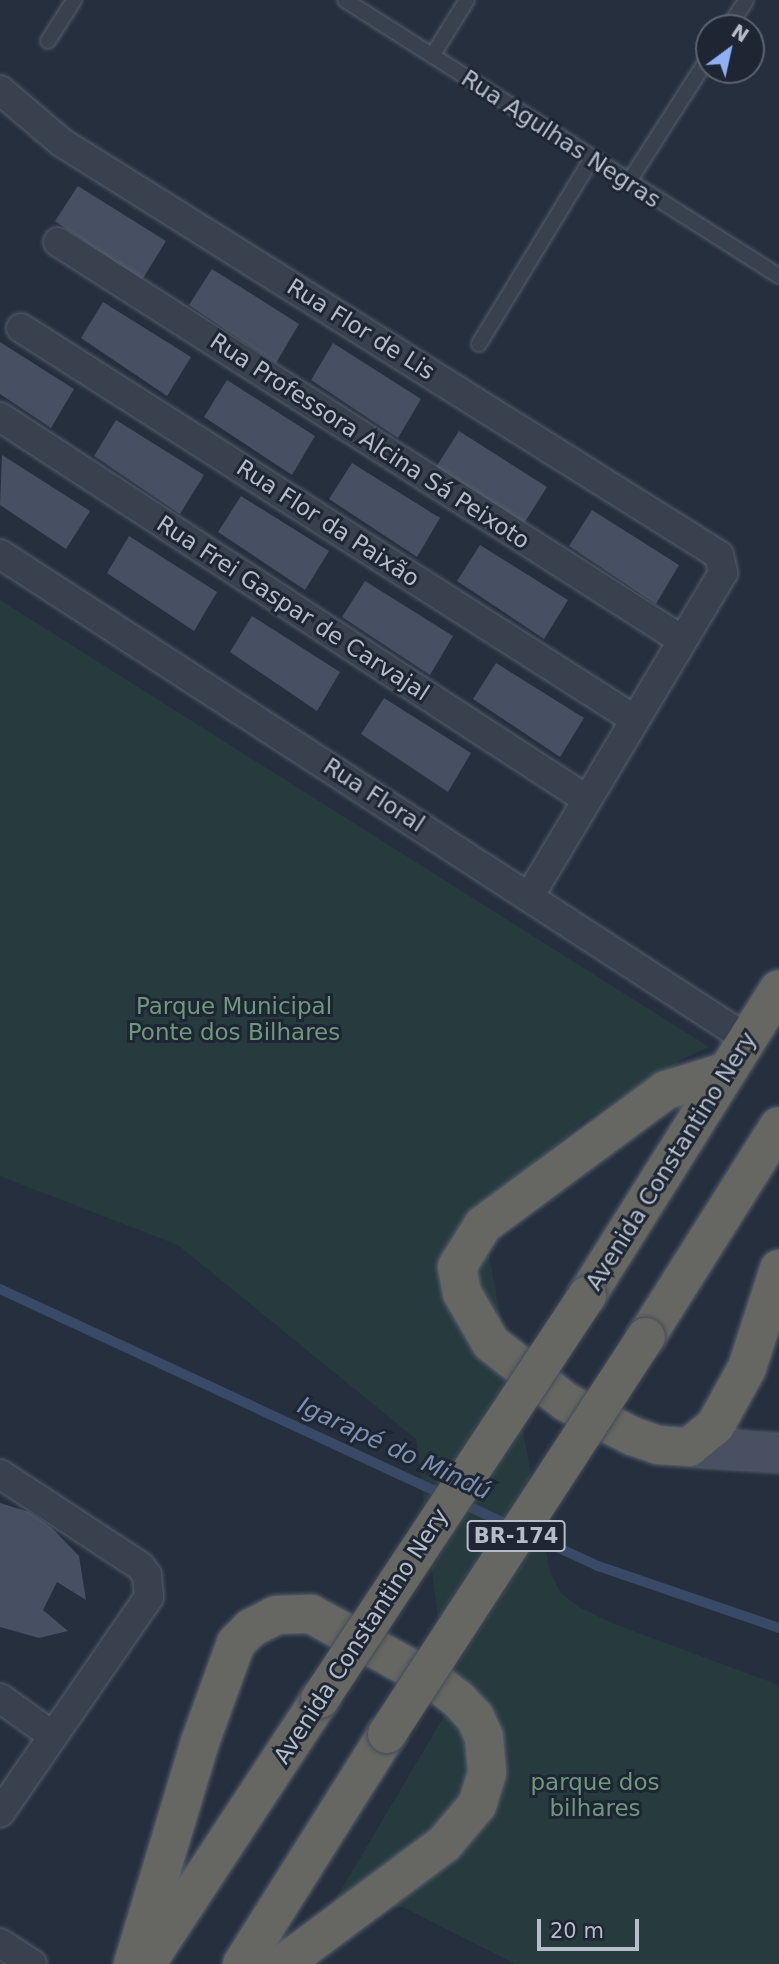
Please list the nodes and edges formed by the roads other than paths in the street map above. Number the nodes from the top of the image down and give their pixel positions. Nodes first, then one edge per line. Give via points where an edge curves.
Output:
1 (74, 0) edge
2 (345, 0) edge
3 (467, 0) edge
4 (48, 41) dead end
5 (432, 56) junction
6 (695, 79) edge
7 (0, 90) edge
8 (591, 159) junction
9 (628, 183) junction
10 (58, 242) dead end
11 (779, 276) edge
12 (22, 328) dead end
13 (479, 344) dead end
14 (0, 417) edge
15 (0, 554) edge
16 (682, 640) junction
17 (634, 719) junction
18 (586, 799) junction
19 (530, 896) junction
20 (779, 989) edge
21 (747, 1039) junction
22 (725, 1072) junction
23 (779, 1126) edge
24 (778, 1279) edge
25 (689, 1447) junction
26 (779, 1453) edge
27 (0, 1474) edge
28 (0, 1698) edge
29 (53, 1736) junction
30 (0, 1813) edge
31 (0, 1943) edge
32 (32, 1964) edge
33 (133, 1964) edge
34 (146, 1964) edge
35 (242, 1964) edge
36 (283, 1964) edge

1 - 4 lane
2 - 5 lane, Rua Agulhas Negras
3 - 5 lane
5 - 8 lane, Rua Agulhas Negras
6 - 9 lane
7 - 16 street, Rua Flor de Lis via 61,142 710,548 724,564 723,573
8 - 9 lane, Rua Agulhas Negras
8 - 13 lane
9 - 11 lane, Rua Agulhas Negras
10 - 16 street, Rua Professora Alcina Sá Peixoto
12 - 17 street, Rua Flor da Paixão
14 - 18 street, Rua Frei Gaspar de Carvajal
15 - 19 street, Rua Floral
16 - 17 street
17 - 18 street
18 - 19 street
19 - 21 street, Rua Floral
20 - 21 highway, Avenida Constantino Nery / BR-174
21 - 22 highway, Avenida Constantino Nery / BR-174
22 - 25 highway via 666,1090 605,1131 484,1225 457,1267 470,1313 491,1343 524,1371 600,1423 658,1445
22 - 34 highway, Avenida Constantino Nery / BR-174, bridge via 587,1295
23 - 35 highway, BR-174, bridge
24 - 25 highway via 730,1402 715,1426
25 - 26 main road
27 - 29 street via 147,1575 149,1597
28 - 29 street
29 - 30 street
31 - 32 street
33 - 36 highway via 200,1742 236,1643 251,1628 276,1615 311,1614 434,1681 458,1699 475,1717 484,1737 487,1773 477,1805 444,1844

